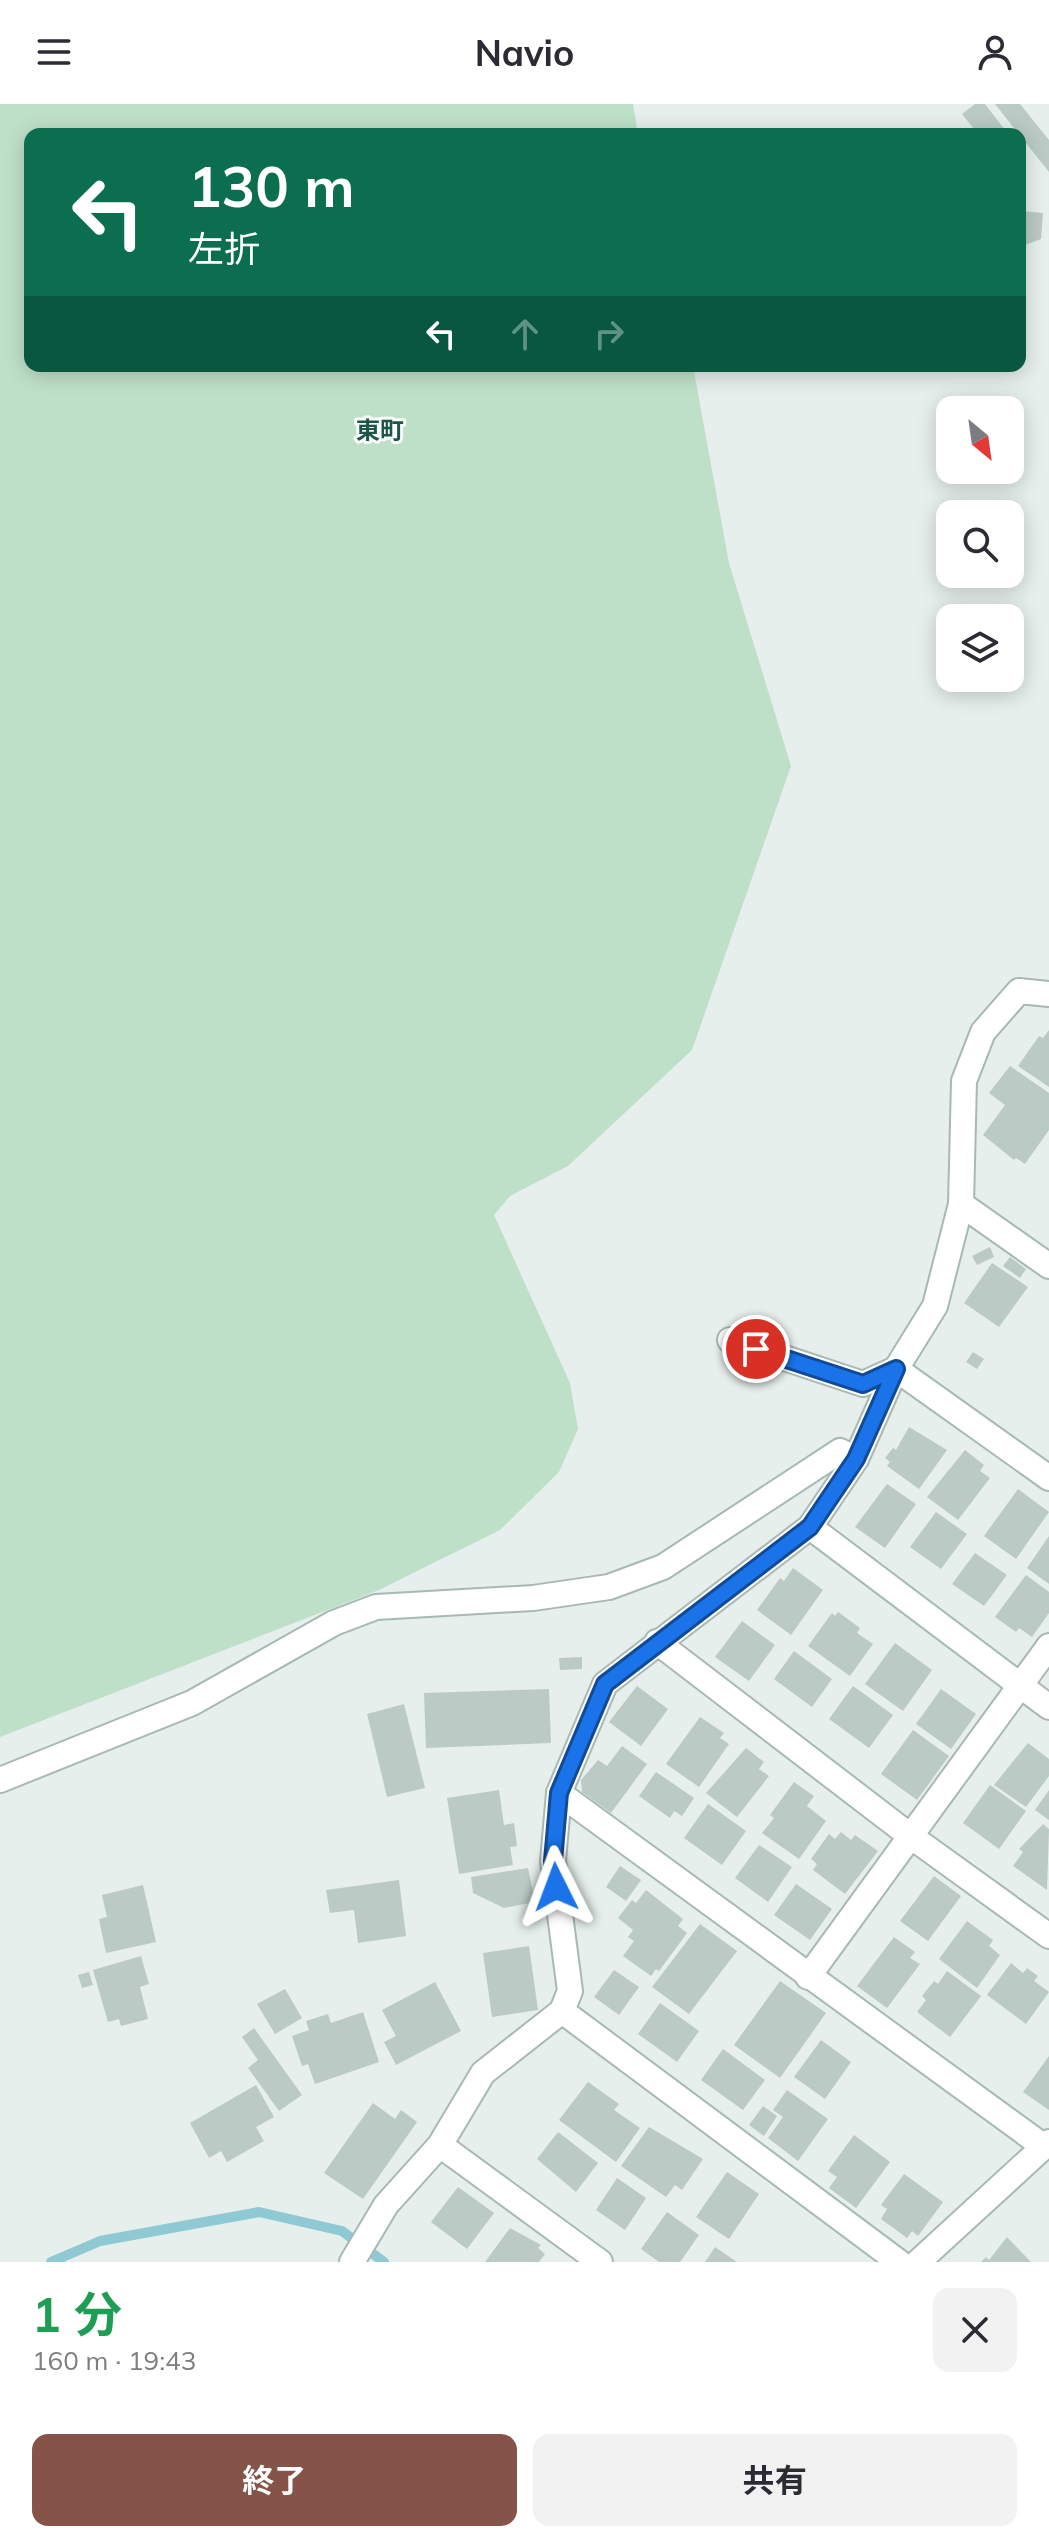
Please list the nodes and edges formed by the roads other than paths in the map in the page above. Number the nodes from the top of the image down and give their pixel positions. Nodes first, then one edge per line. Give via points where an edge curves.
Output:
1 (1049, 994) edge
2 (961, 1204) junction
3 (1049, 1266) edge
4 (730, 1340) dead end
5 (896, 1369) junction
6 (856, 1459) junction
7 (1049, 1478) edge
8 (810, 1527) junction
9 (657, 1642) junction
10 (1049, 1646) edge
11 (1020, 1686) junction
12 (1049, 1707) edge
13 (0, 1780) edge
14 (559, 1793) junction
15 (909, 1835) junction
16 (1049, 1936) edge
17 (808, 1977) junction
18 (562, 2011) junction
19 (1046, 2144) edge
20 (440, 2145) junction
21 (352, 2262) edge
22 (600, 2262) edge
23 (899, 2262) edge
24 (918, 2262) edge

1 - 2 street via 1019,991 983,1032 964,1081
2 - 3 street
2 - 5 street via 935,1306
4 - 5 street via 863,1384
5 - 6 street
5 - 7 street
6 - 8 street
6 - 13 street via 840,1451 663,1567 609,1587 548,1596 376,1607 334,1623 192,1703
8 - 9 street
8 - 11 street
9 - 14 street via 605,1684
9 - 15 street
10 - 11 street
11 - 12 street
11 - 15 street
14 - 17 street
14 - 18 street via 553,1861 570,1991
15 - 16 street
15 - 17 street
17 - 19 street
18 - 20 street via 483,2073
18 - 23 street
19 - 24 street
20 - 21 street via 386,2205
20 - 22 street

